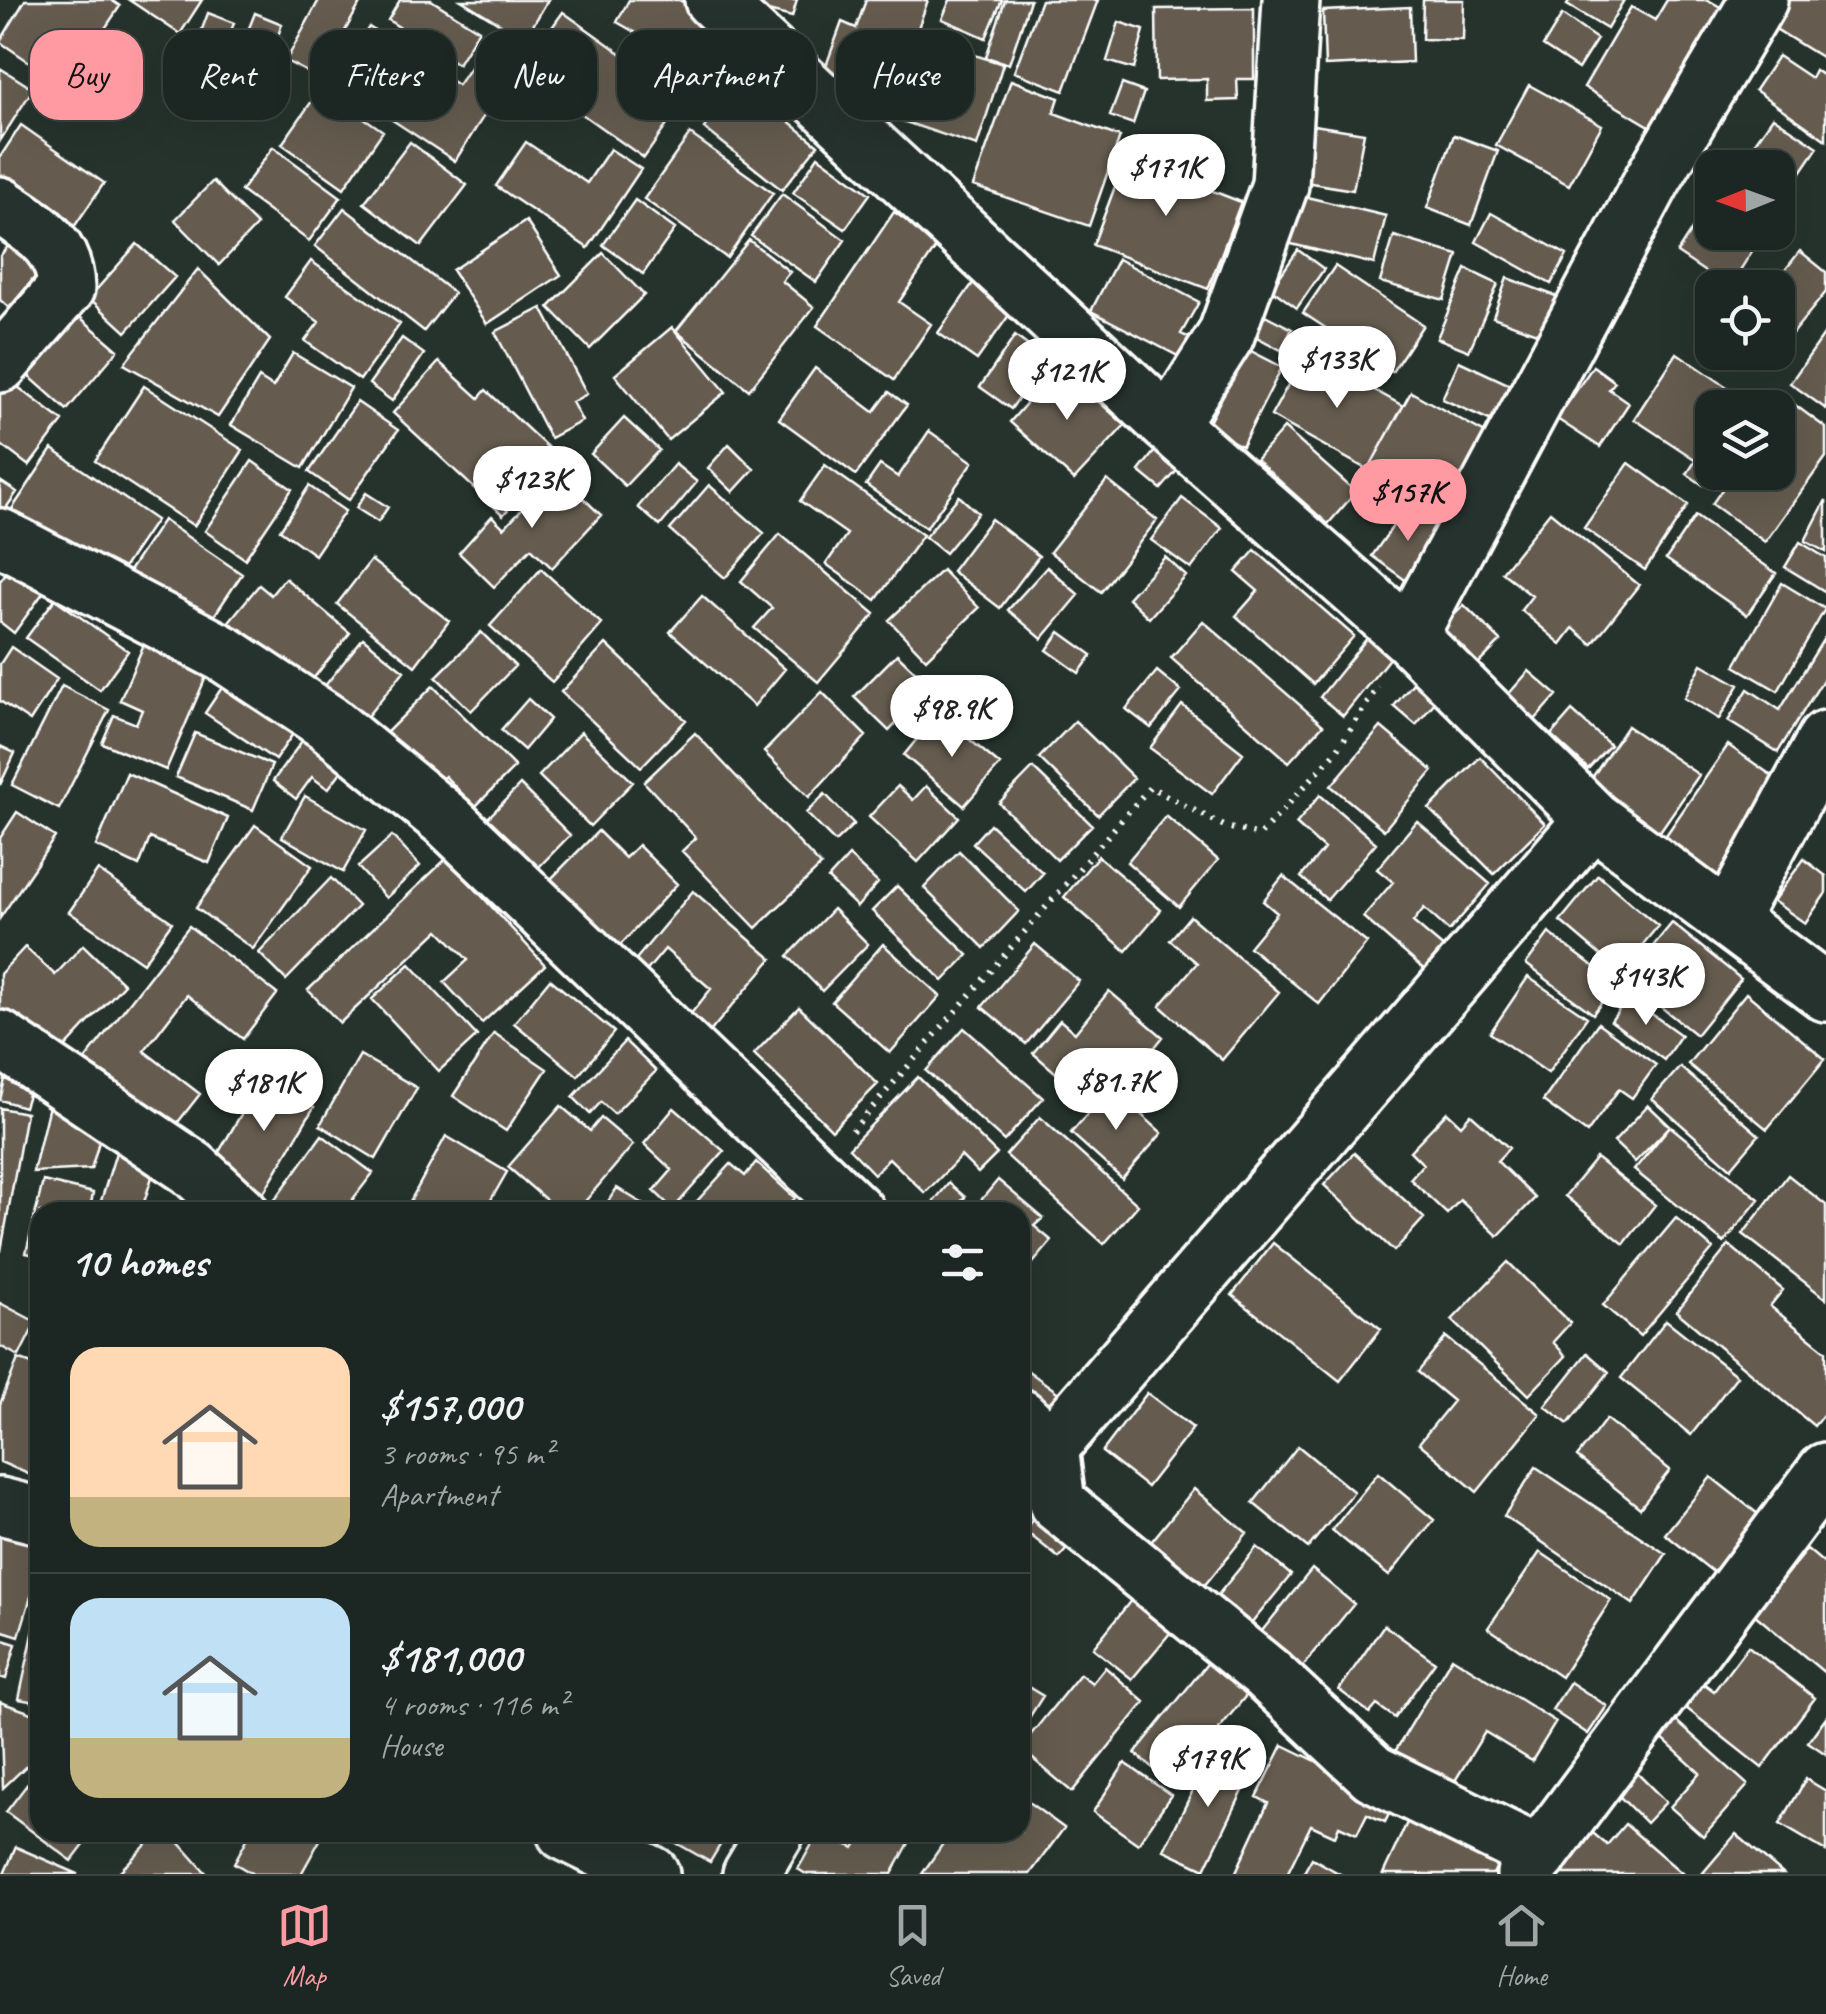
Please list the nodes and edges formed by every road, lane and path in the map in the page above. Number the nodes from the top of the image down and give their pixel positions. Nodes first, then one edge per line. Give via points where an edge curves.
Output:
1 (713, 0) edge
2 (1291, 0) edge
3 (1758, 0) edge
4 (0, 205) edge
5 (0, 364) edge
6 (1170, 425) junction
7 (0, 537) edge
8 (1410, 636) junction
9 (1826, 739) edge
10 (1593, 819) junction
11 (1728, 920) junction
12 (1826, 993) edge
13 (0, 1039) edge
14 (814, 1173) junction
15 (229, 1202) edge
16 (845, 1202) edge
17 (1030, 1448) edge
18 (1826, 1471) edge
19 (0, 1506) edge
20 (30, 1514) edge
21 (585, 1842) edge
22 (770, 1842) edge
23 (1533, 1864) edge
24 (651, 1874) edge
25 (751, 1874) edge

1 - 6 street
2 - 6 street via 1280,184 1226,334
3 - 8 street via 1653,179
4 - 5 street via 52,241 66,268 66,288
6 - 8 street
7 - 14 street via 226,655 327,722 448,821
8 - 10 street
8 - 14 path via 1336,752 1260,834 1226,828 1150,787
9 - 11 street
10 - 11 street
10 - 17 street
11 - 12 street
13 - 15 street via 192,1168
14 - 16 street
17 - 23 street via 1057,1503 1266,1673 1373,1772
18 - 23 street
19 - 20 street
21 - 24 street
22 - 25 street

